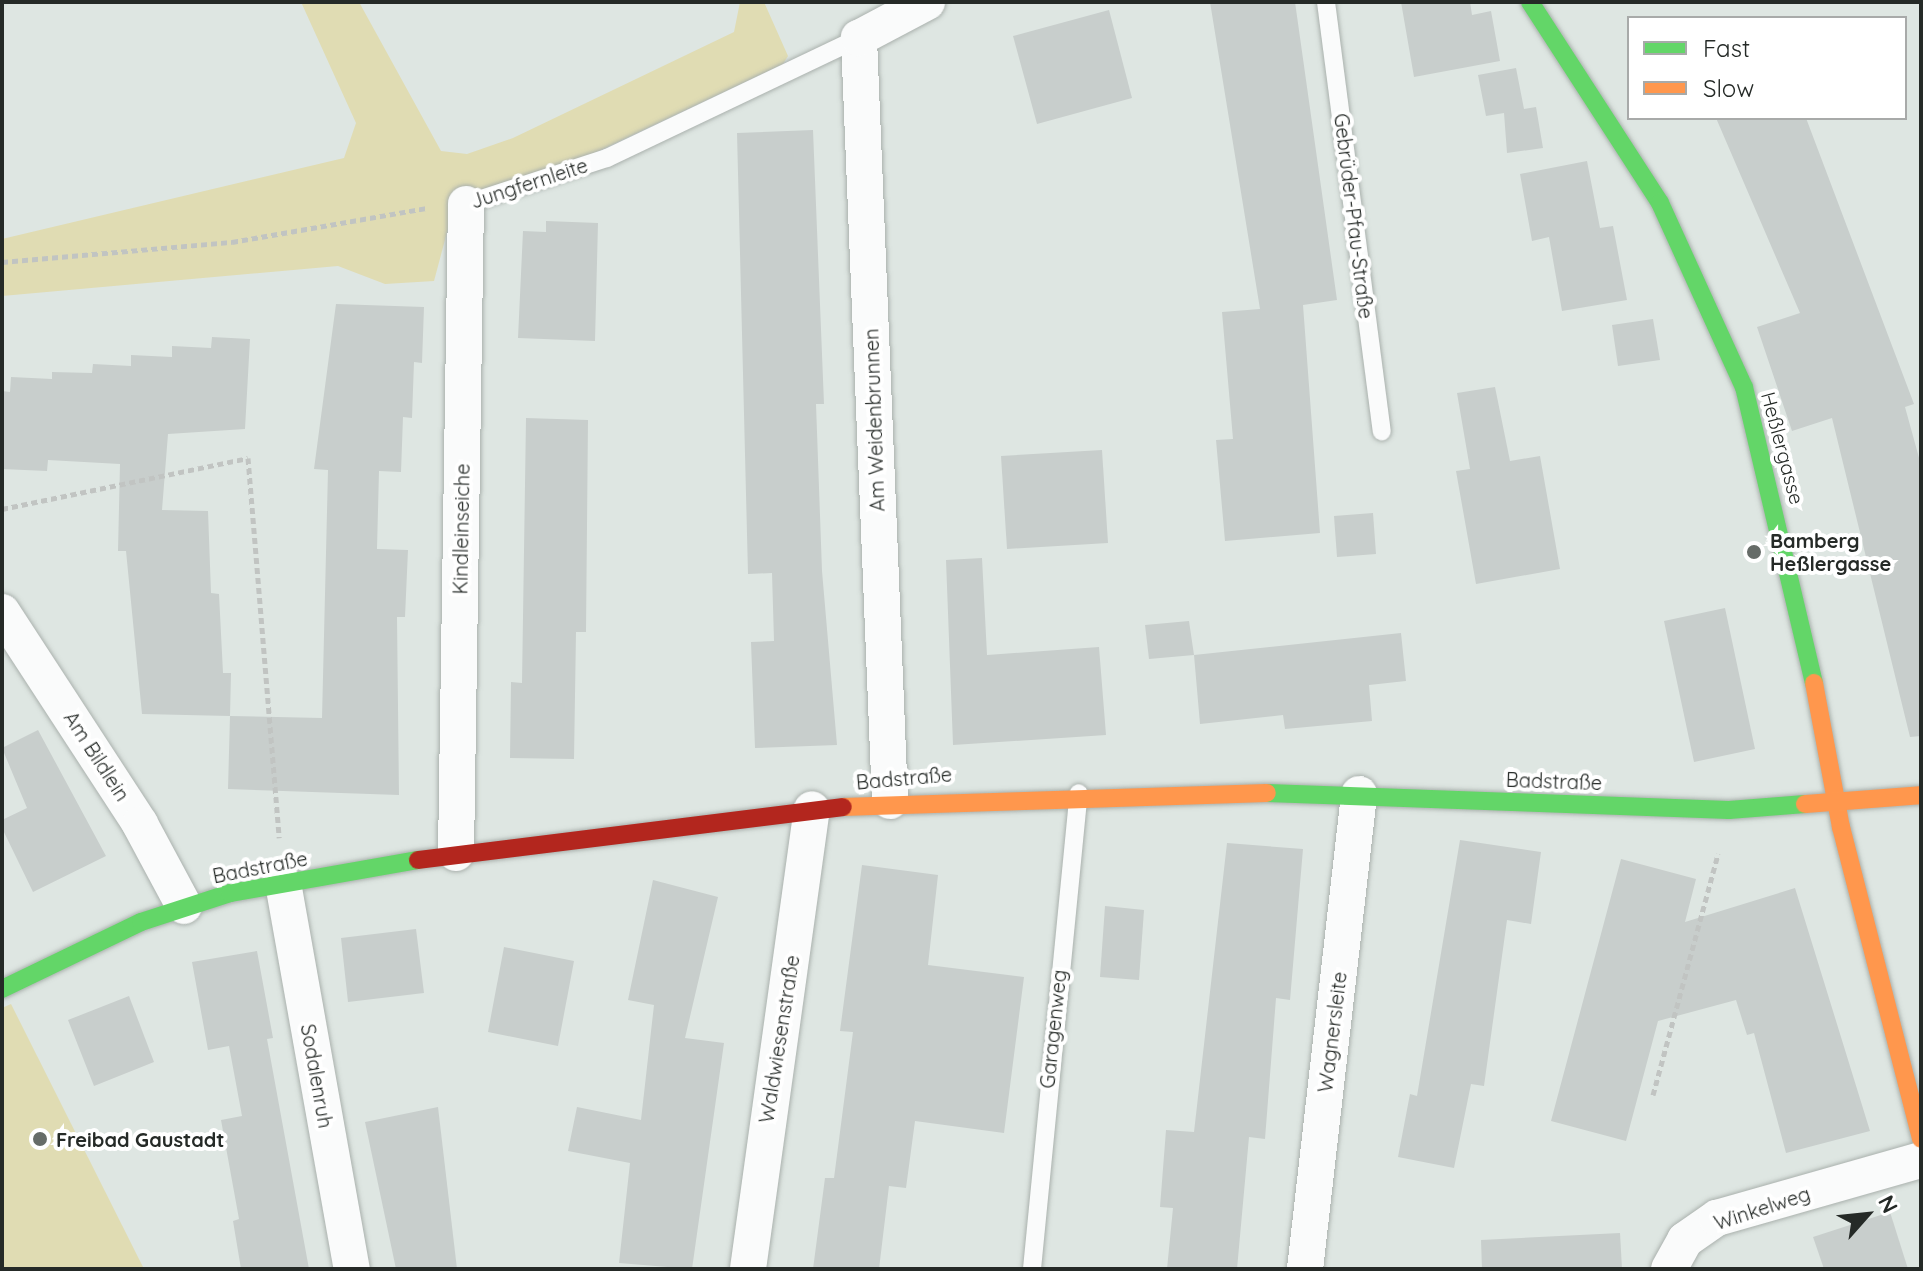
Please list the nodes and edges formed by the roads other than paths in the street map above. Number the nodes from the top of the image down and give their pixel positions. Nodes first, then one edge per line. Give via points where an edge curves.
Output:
1 (927, 2) edge
2 (1326, 2) edge
3 (1530, 2) edge
4 (859, 38) junction
5 (466, 204) joint
6 (1382, 431) dead end
7 (2, 612) edge
8 (1080, 790) junction
9 (1359, 794) junction
10 (1921, 795) edge
11 (890, 801) junction
12 (1836, 806) junction
13 (812, 809) junction
14 (456, 853) junction
15 (283, 883) junction
16 (184, 906) junction
17 (2, 989) edge
18 (1921, 1139) edge
19 (1921, 1160) edge
20 (352, 1269) edge
21 (748, 1269) edge
22 (1032, 1269) edge
23 (1305, 1269) edge
24 (1669, 1269) edge

1 - 4 street, Jungfernleite
2 - 6 lane, Gebrüder-Pfau-Straße
3 - 12 street, Heßlergasse via 1660,203 1744,387 1791,563
4 - 5 lane, Jungfernleite via 607,158
4 - 11 street, Am Weidenbrunnen
5 - 14 street, Kindleinseiche
7 - 16 street, Am Bildlein via 140,824
8 - 9 street, Badstraße
8 - 11 street, Badstraße
8 - 22 lane, Garagenweg
9 - 12 street, Badstraße via 1729,810
9 - 23 street, Wagnersleite
10 - 12 street, Badstraße
11 - 13 street, Badstraße
12 - 18 street, Heßlergasse
13 - 14 street, Badstraße
13 - 21 street, Waldwiesenstraße
14 - 15 street, Badstraße
15 - 16 street, Badstraße
15 - 20 street, Sodalenruh
16 - 17 street, Badstraße
19 - 24 street, Winkelweg via 1717,1218 1685,1240

